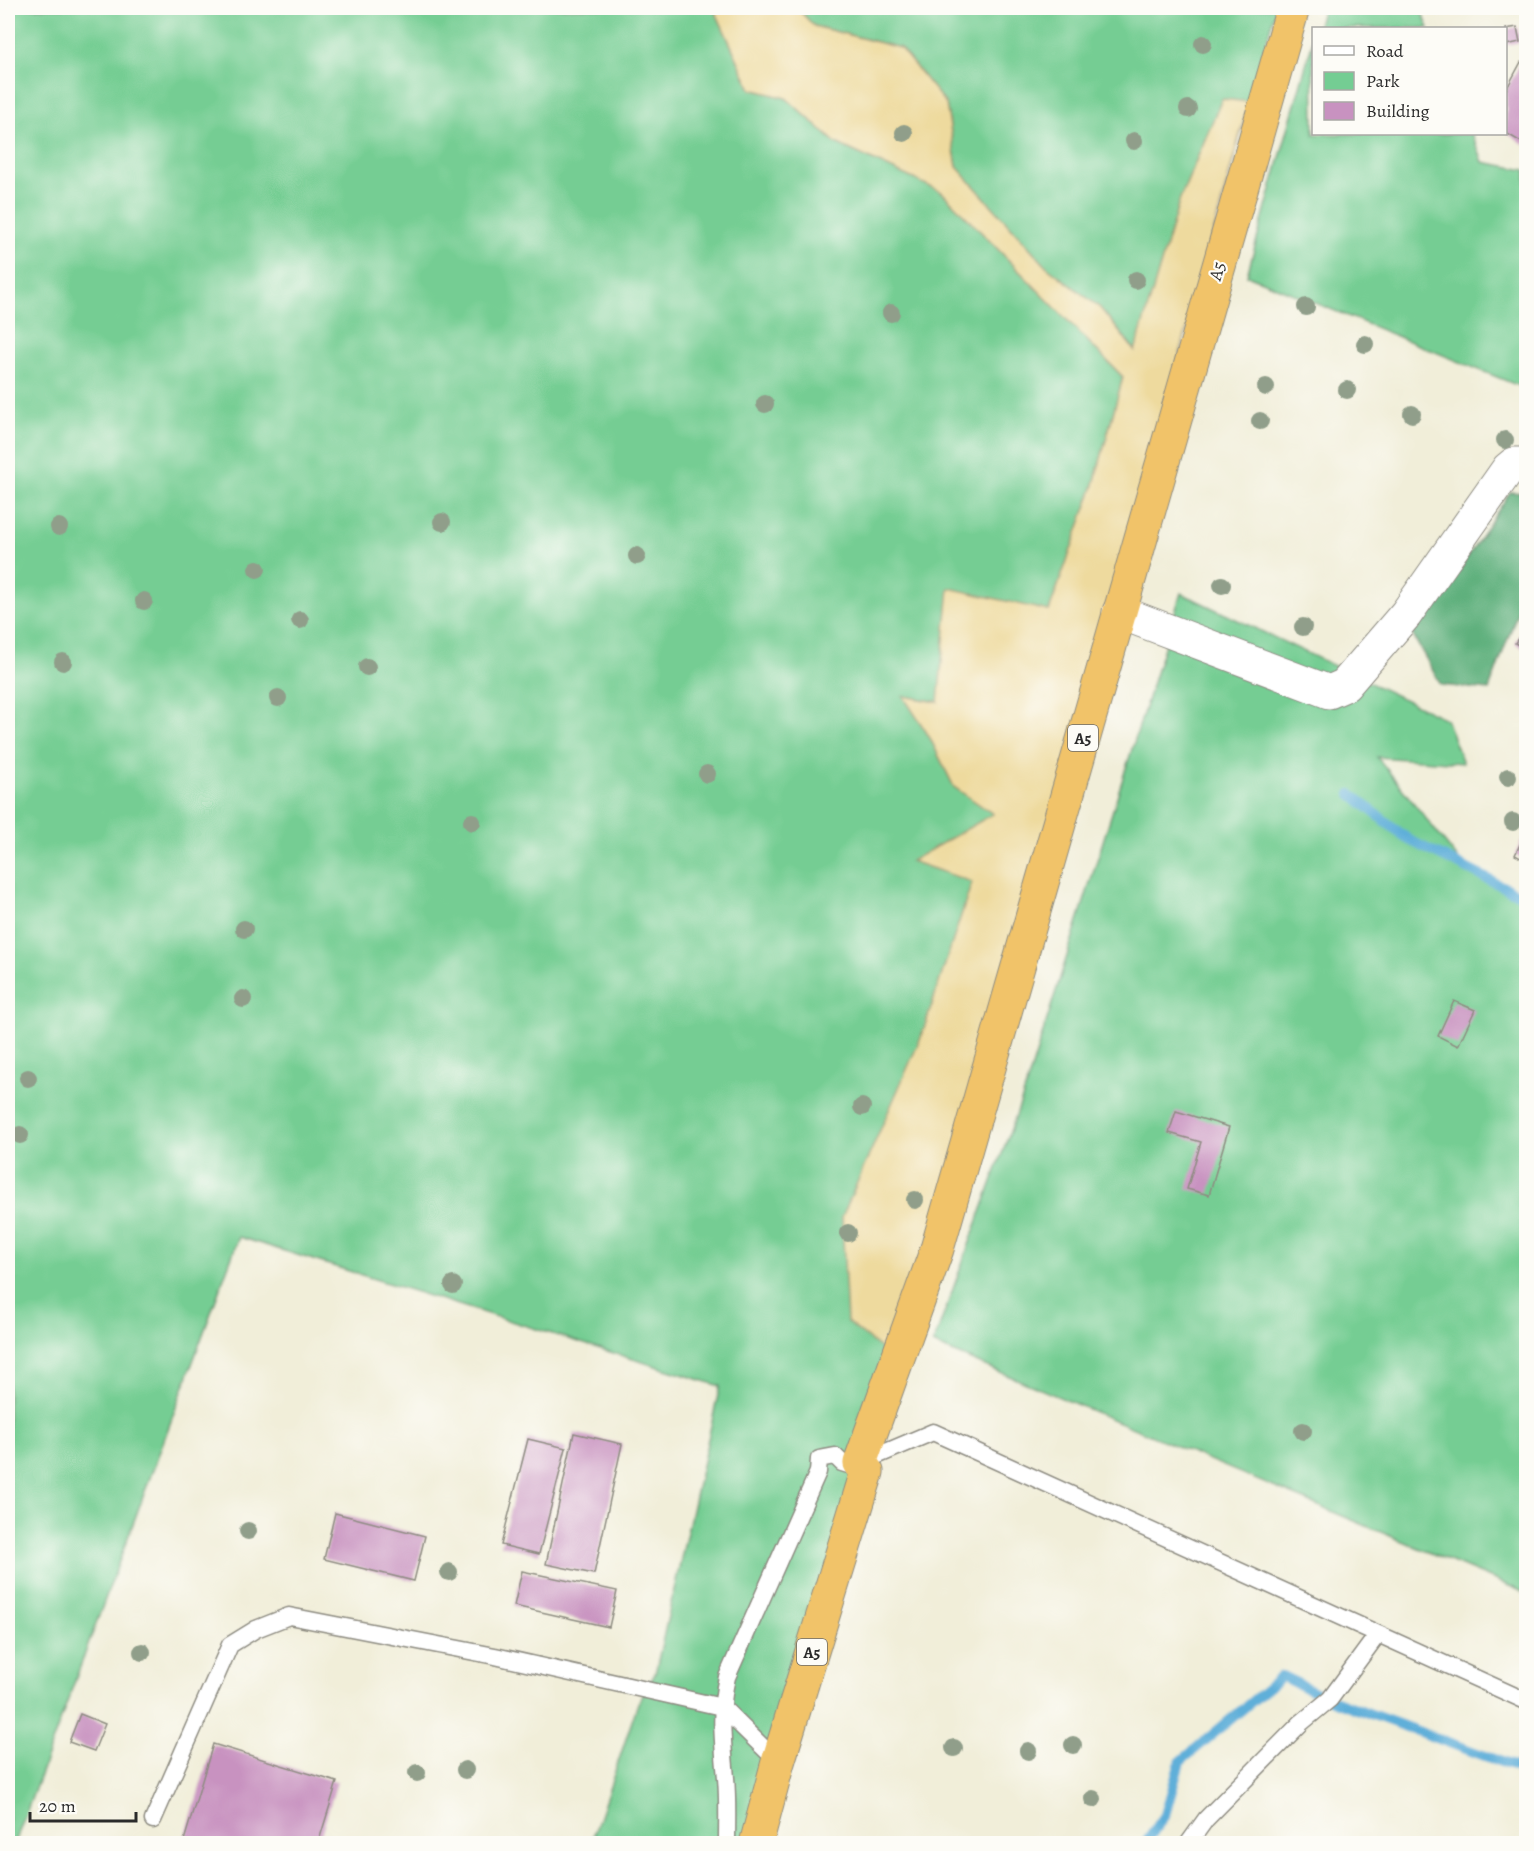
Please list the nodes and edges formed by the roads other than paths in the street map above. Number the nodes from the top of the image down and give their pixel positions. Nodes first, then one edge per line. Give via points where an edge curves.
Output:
1 (1293, 8) edge
2 (1527, 468) edge
3 (1119, 612) junction
4 (861, 1475) junction
5 (1378, 1634) junction
6 (1527, 1701) edge
7 (722, 1707) junction
8 (778, 1762) junction
9 (153, 1820) dead end
10 (727, 1844) edge
11 (756, 1844) edge
12 (1188, 1844) edge

1 - 3 highway, A5 / A5
2 - 3 street via 1514,464 1508,469 1406,614 1338,690 1329,692
3 - 4 highway, A5 / A5 via 937,1249
4 - 5 lane via 933,1432
4 - 7 lane via 835,1456 819,1459 818,1472 727,1677
4 - 8 highway, A5
5 - 6 lane
5 - 12 lane via 1330,1699 1222,1803
7 - 8 lane
7 - 9 lane via 495,1656 289,1616 230,1645
7 - 10 lane
8 - 11 highway, A5

